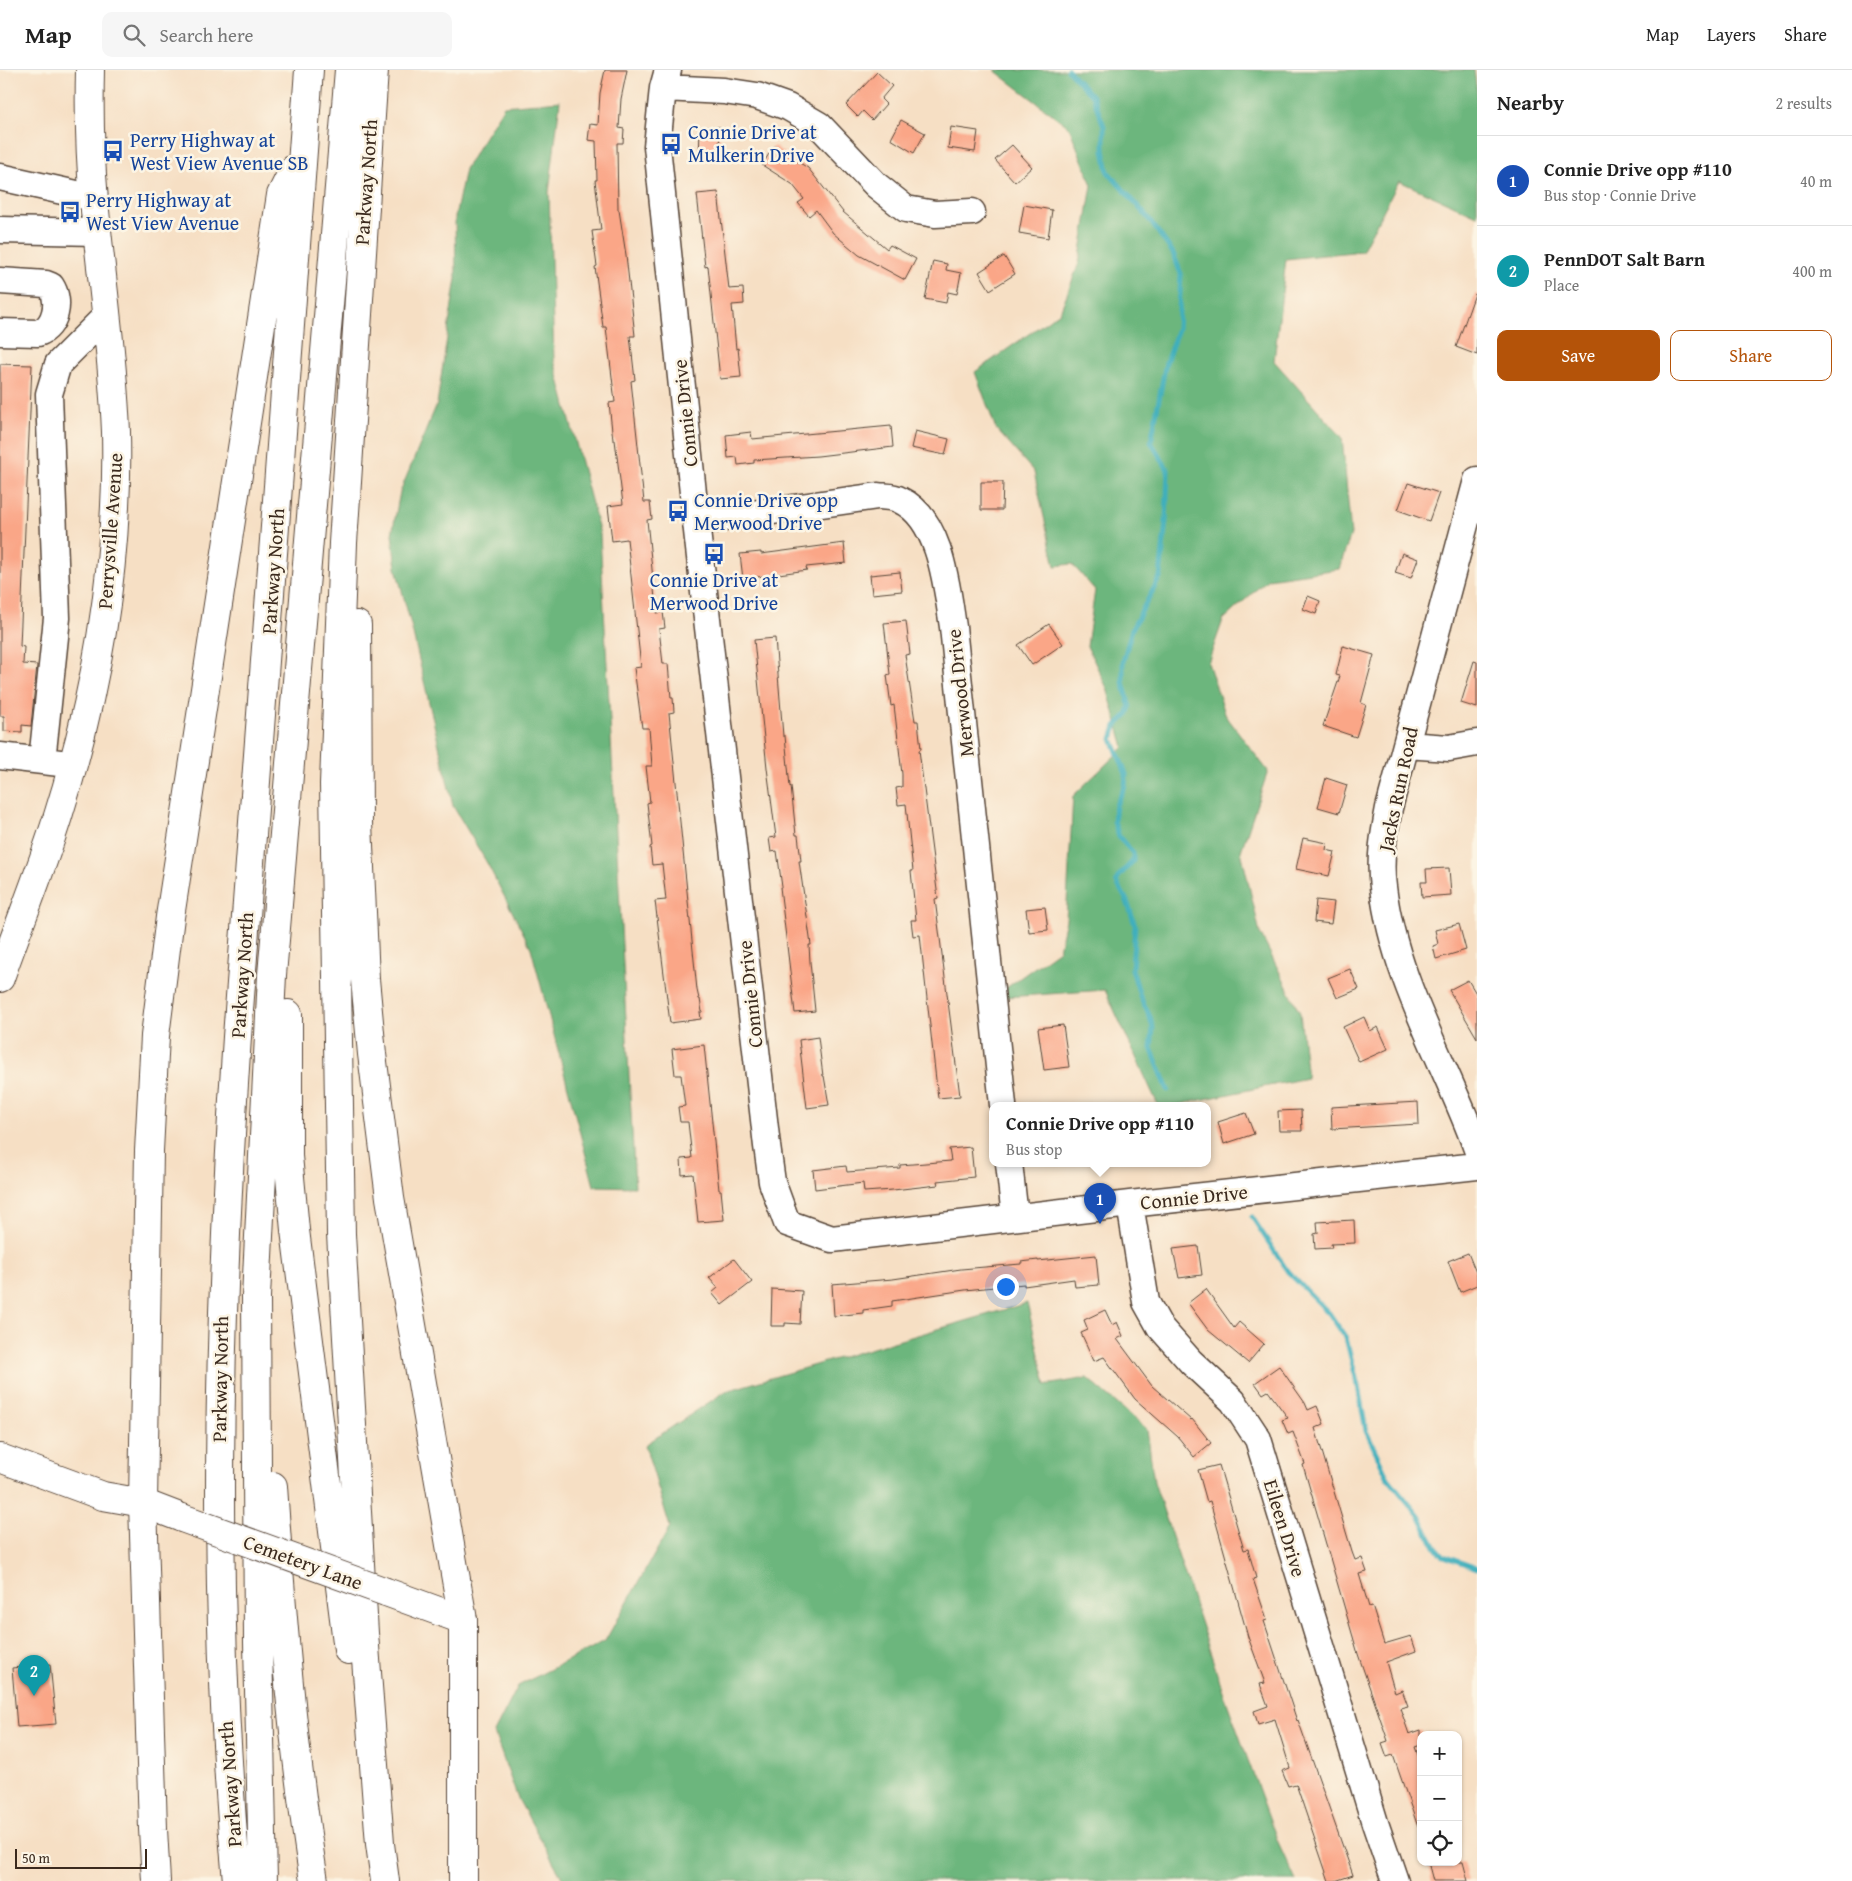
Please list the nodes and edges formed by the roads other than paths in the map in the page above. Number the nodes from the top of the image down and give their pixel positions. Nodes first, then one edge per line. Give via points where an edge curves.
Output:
1 (90, 70) edge
2 (309, 70) edge
3 (349, 70) edge
4 (374, 70) edge
5 (665, 79) edge
6 (303, 149) junction
7 (0, 177) edge
8 (339, 179) junction
9 (94, 198) junction
10 (972, 212) dead end
11 (0, 230) edge
12 (98, 232) junction
13 (0, 281) edge
14 (106, 316) junction
15 (357, 322) junction
16 (0, 332) edge
17 (1477, 480) edge
18 (696, 522) junction
19 (1477, 743) edge
20 (1406, 745) junction
21 (0, 756) edge
22 (42, 761) junction
23 (74, 764) junction
24 (0, 978) edge
25 (1003, 1102) edge
26 (264, 1145) junction
27 (1477, 1149) edge
28 (1477, 1166) edge
29 (1009, 1167) edge
30 (1130, 1204) junction
31 (1014, 1217) junction
32 (3, 1456) edge
33 (143, 1503) junction
34 (463, 1620) junction
35 (156, 1881) edge
36 (237, 1881) edge
37 (263, 1881) edge
38 (314, 1881) edge
39 (369, 1881) edge
40 (385, 1881) edge
41 (463, 1881) edge
42 (1395, 1881) edge

1 - 9 main road, Perrysville Avenue
2 - 6 main road, Parkway North
3 - 8 main road
4 - 15 main road, Parkway North
5 - 10 street via 757,96 788,107 819,125 876,185 906,209 935,214
5 - 18 street, Connie Drive via 657,146
6 - 33 main road via 281,196 161,979 149,1151
6 - 36 main road, Parkway North via 236,1038 222,1311 219,1470 222,1662
7 - 9 street
8 - 26 main road via 272,975
8 - 39 main road via 296,823 287,1116 298,1258 347,1641
9 - 12 main road, Perrysville Avenue
11 - 12 street
12 - 14 main road, Perrysville Avenue
13 - 16 street via 46,284 51,286 56,297 54,320 43,331
14 - 22 street via 58,364 49,394 57,618
14 - 23 main road, Perrysville Avenue via 116,433 113,536 102,632
15 - 34 main road via 358,823 364,979 390,1198
15 - 40 main road, Parkway North via 343,543 334,784 335,958 341,1244 364,1633
17 - 20 street, Jacks Run Road
18 - 25 street, Merwood Drive via 878,496 900,499 918,514 927,527 940,556 953,626
18 - 31 street, Connie Drive via 769,1164 772,1182 788,1223 832,1239
19 - 20 street via 1449,748
20 - 27 street, Jacks Run Road via 1382,844 1383,887 1392,934 1409,986
21 - 22 street
22 - 23 street
23 - 24 main road, Perrysville Avenue via 40,870
26 - 37 main road via 256,1297 255,1402
26 - 38 main road via 271,1462 298,1764
28 - 30 street, Connie Drive
29 - 31 street
30 - 31 street, Connie Drive
30 - 42 street, Eileen Drive via 1146,1302 1160,1327 1191,1362 1233,1401 1258,1439
32 - 33 main road, Cemetery Lane via 109,1480
33 - 34 main road, Cemetery Lane, bridge
33 - 35 main road
34 - 41 main road

